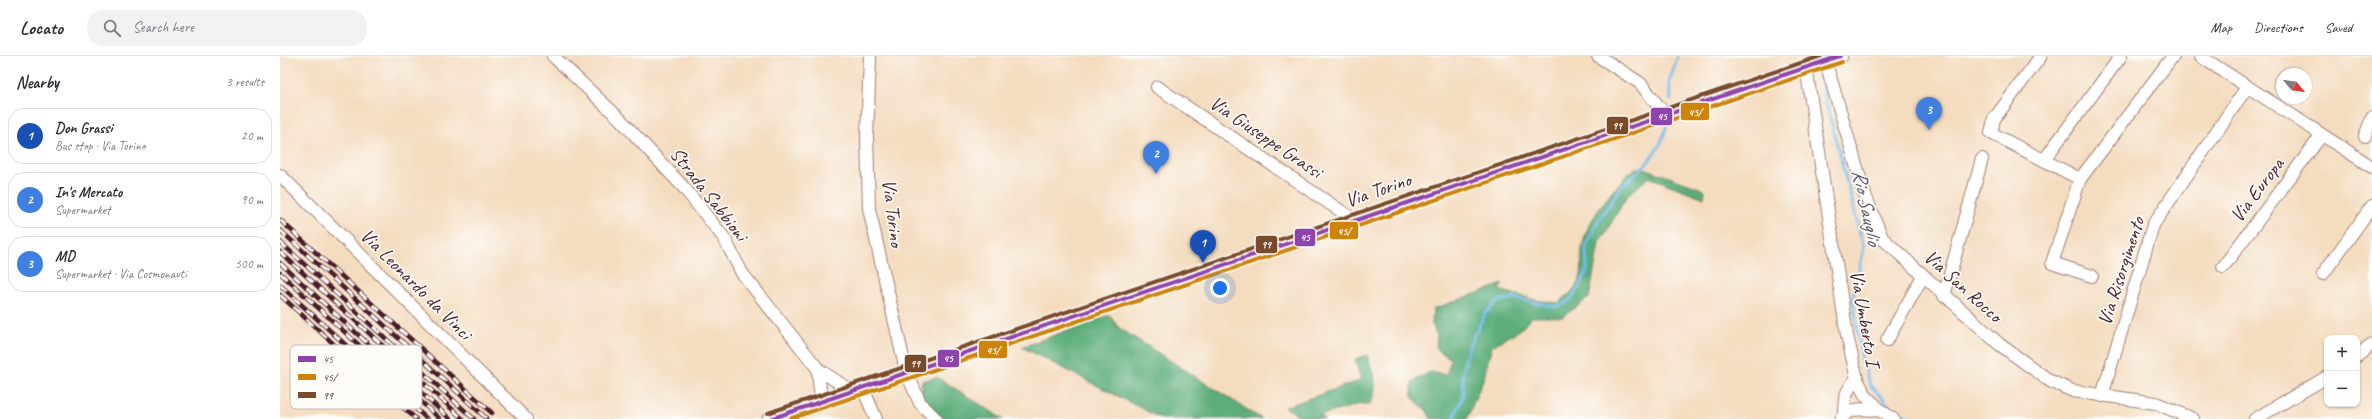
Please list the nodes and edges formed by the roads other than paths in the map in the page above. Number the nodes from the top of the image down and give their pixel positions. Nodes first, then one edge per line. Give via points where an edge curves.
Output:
1 (553, 56) edge
2 (870, 56) edge
3 (1598, 56) edge
4 (1840, 56) edge
5 (2041, 56) edge
6 (2121, 56) edge
7 (2173, 56) edge
8 (2200, 56) edge
9 (1825, 58) edge
10 (1806, 67) junction
11 (1157, 87) dead end
12 (2247, 87) junction
13 (1665, 114) junction
14 (2372, 118) edge
15 (2321, 136) junction
16 (2365, 136) dead end
17 (1982, 159) dead end
18 (2044, 160) junction
19 (2372, 167) edge
20 (280, 175) edge
21 (2080, 179) junction
22 (2372, 206) edge
23 (1354, 220) junction
24 (2224, 267) dead end
25 (2322, 274) dead end
26 (1923, 276) junction
27 (2092, 276) dead end
28 (1944, 296) junction
29 (1887, 340) dead end
30 (2372, 344) edge
31 (2360, 354) edge
32 (818, 369) junction
33 (906, 372) junction
34 (1857, 379) junction
35 (2324, 379) edge
36 (856, 388) junction
37 (2102, 396) junction
38 (821, 401) junction
39 (1881, 411) junction
40 (1842, 417) edge
41 (526, 419) edge
42 (770, 419) edge
43 (876, 419) edge
44 (936, 419) edge
45 (1893, 419) edge
46 (2193, 419) edge
47 (2255, 419) edge

1 - 32 street, Strada Sabbioni via 620,119 686,189 724,238 742,273
2 - 33 street, Via Torino via 867,137 869,210
3 - 13 street via 1640,82
4 - 9 main road, Via Torino
5 - 18 street via 1994,119 1992,133
6 - 18 street
7 - 21 street
8 - 12 street
9 - 10 main road, Via Torino
9 - 26 street, Via San Rocco via 1864,192 1882,238
10 - 13 main road, Via Torino
10 - 34 street, Via Umberto I via 1847,335
11 - 23 street, Via Giuseppe Grassi
12 - 15 street
12 - 37 street, Via Risorgimento via 2153,225
13 - 23 main road, Via Torino
14 - 16 street
15 - 19 street
15 - 24 street, Via Europa
17 - 28 street
18 - 21 street
20 - 41 street, Via Leonardo da Vinci
21 - 27 street via 2052,263
22 - 25 street
23 - 33 main road, Via Torino
26 - 28 street, Via San Rocco
26 - 29 street
28 - 37 street, Via San Rocco via 1999,344 2050,381 2073,391
30 - 31 street
32 - 36 street, Strada Sabbioni
32 - 38 street
33 - 36 main road, Via Torino
33 - 44 street via 920,403
34 - 39 street, Via Umberto I via 1864,395
34 - 40 street via 1848,387
35 - 47 street
36 - 38 main road, Via Torino
36 - 43 street
37 - 46 street, Via San Rocco via 2156,403
38 - 42 main road, Via Torino
39 - 40 street via 1851,410
39 - 45 street, Via Umberto I

